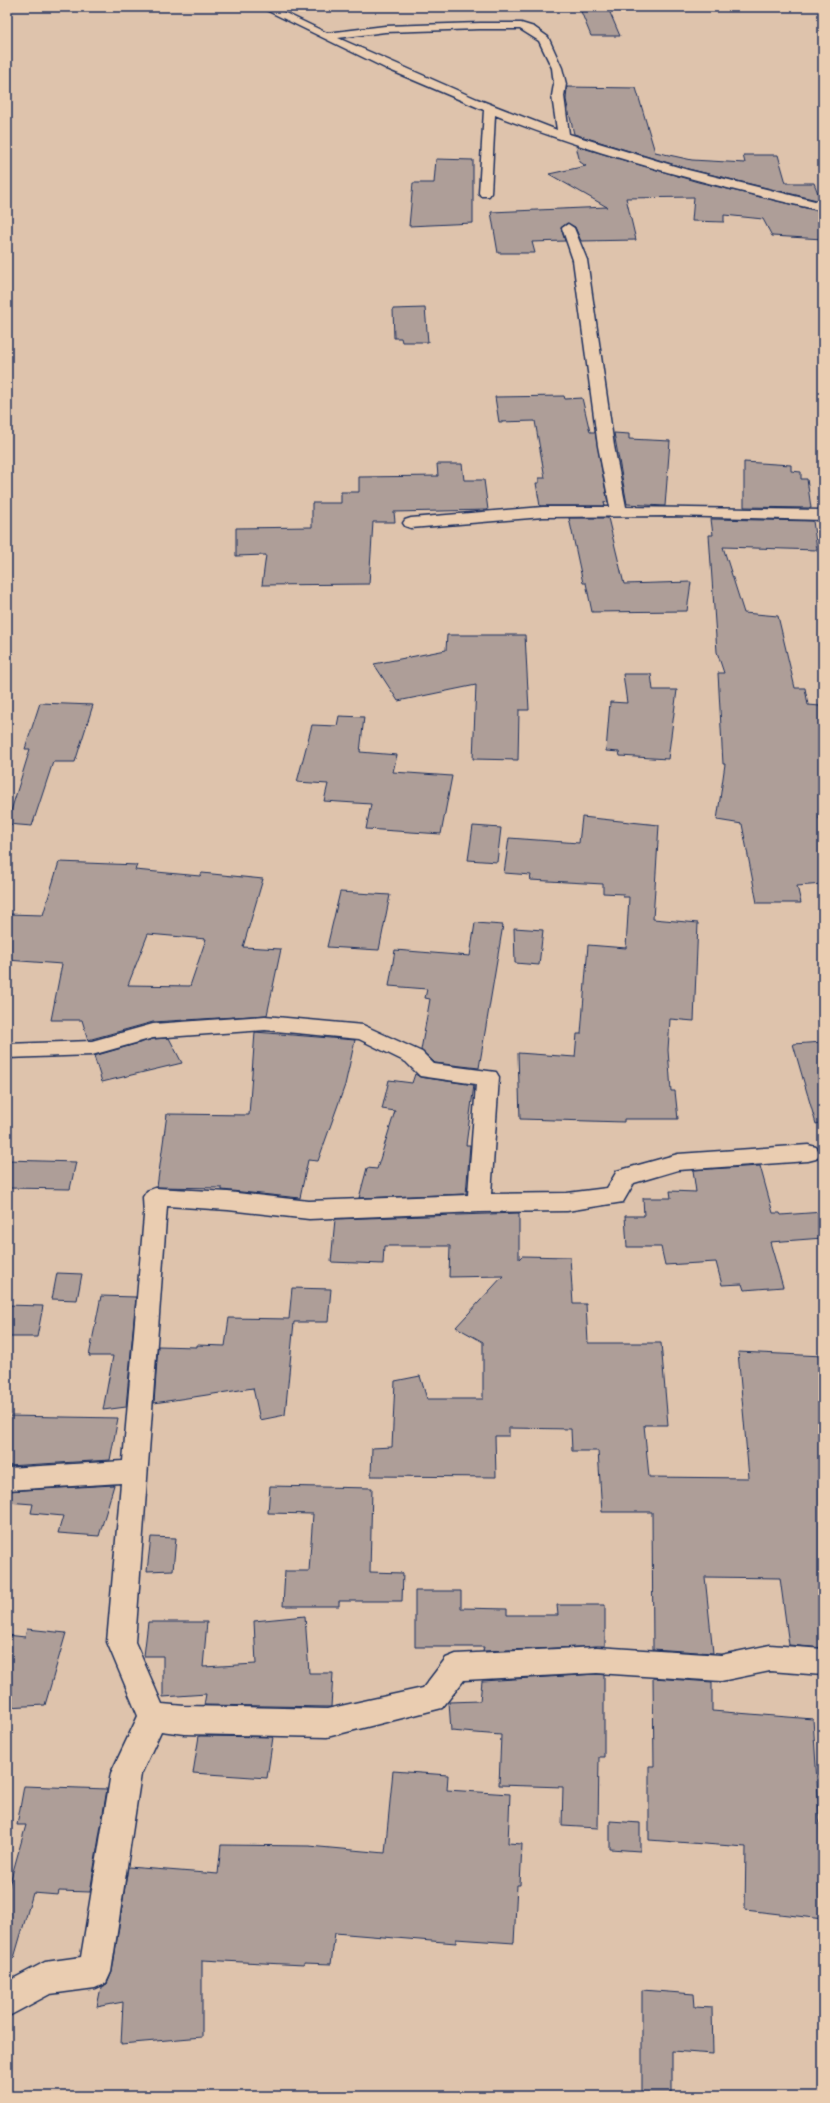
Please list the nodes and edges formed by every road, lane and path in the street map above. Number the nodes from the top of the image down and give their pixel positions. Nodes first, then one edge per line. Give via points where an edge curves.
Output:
1 (265, 7) edge
2 (326, 36) junction
3 (490, 108) junction
4 (563, 135) junction
5 (485, 193) dead end
6 (823, 207) edge
7 (568, 228) dead end
8 (619, 511) junction
9 (823, 515) edge
10 (411, 523) dead end
11 (7, 1051) edge
12 (808, 1153) dead end
13 (479, 1203) junction
14 (135, 1471) junction
15 (7, 1479) edge
16 (823, 1662) edge
17 (153, 1716) junction
18 (7, 2001) edge

1 - 2 street
2 - 3 street via 389,66
2 - 4 street via 385,29 513,25 530,29 544,38 557,68
3 - 4 street
3 - 5 street
4 - 6 street via 679,172
7 - 8 street via 580,260 606,446
8 - 9 street
8 - 10 street via 543,512
11 - 13 street via 92,1048 153,1031 266,1023 363,1032 414,1057 428,1071 488,1077
12 - 13 street via 678,1162 625,1177 615,1196 567,1202
13 - 14 street via 309,1210 228,1201 155,1197 156,1216
14 - 15 street
14 - 17 street via 121,1642
16 - 17 street via 770,1658 721,1668 597,1660 456,1667 432,1699 327,1723 184,1720
17 - 18 street via 126,1773 95,1972 45,1978

